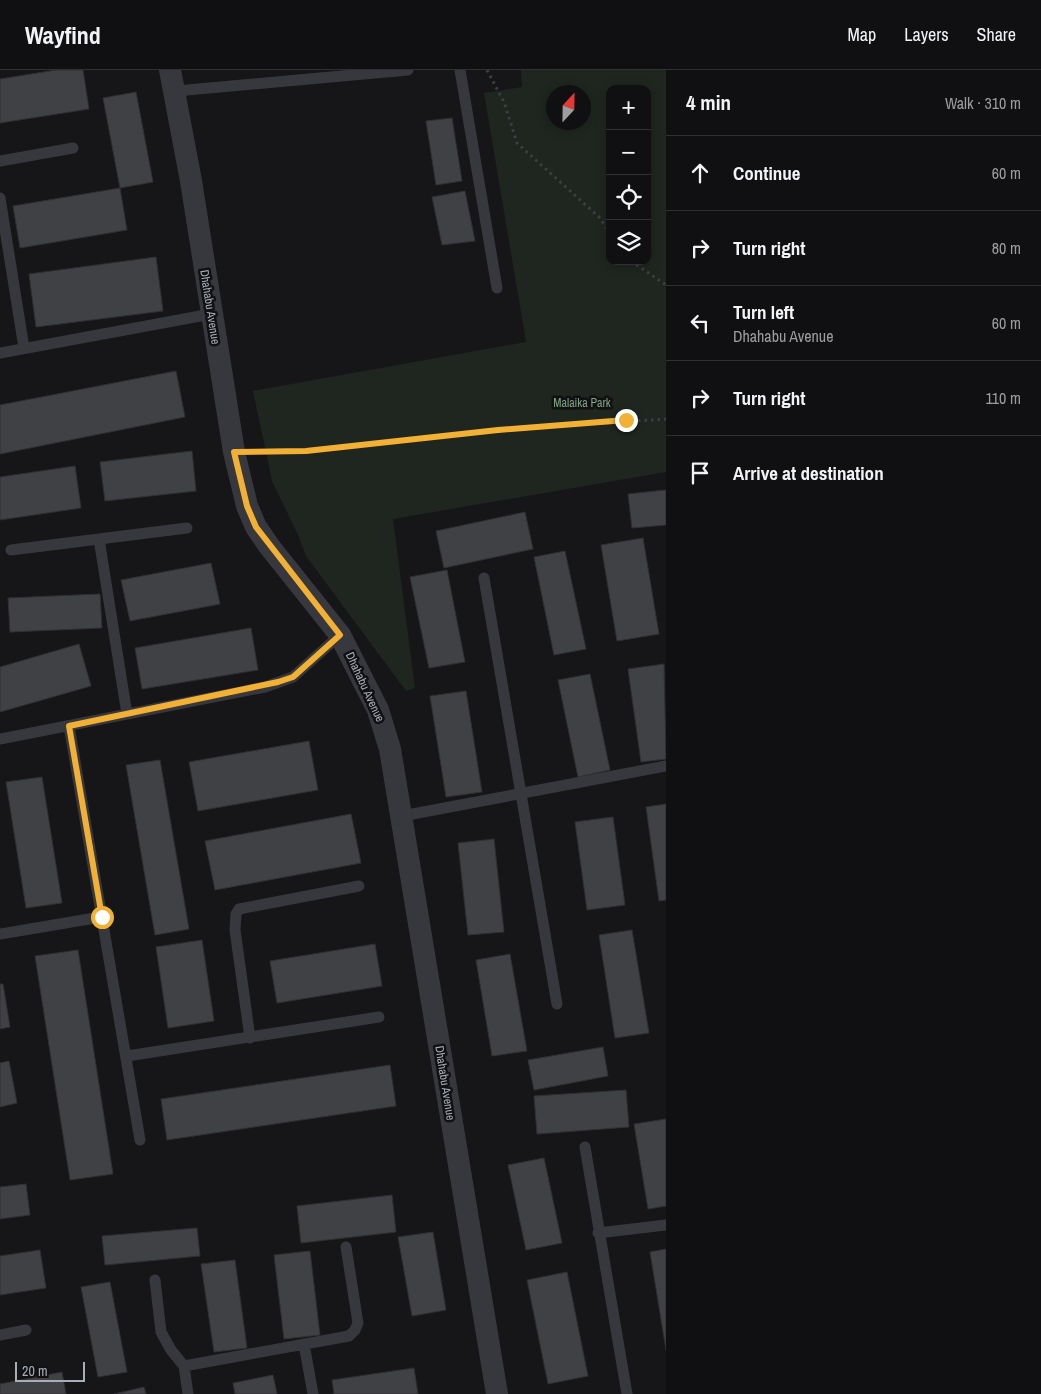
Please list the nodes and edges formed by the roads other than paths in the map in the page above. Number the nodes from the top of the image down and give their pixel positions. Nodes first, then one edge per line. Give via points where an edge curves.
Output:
1 (408, 70) edge
2 (460, 70) edge
3 (173, 81) edge
4 (73, 148) dead end
5 (0, 161) edge
6 (0, 198) edge
7 (497, 288) dead end
8 (211, 314) junction
9 (24, 348) junction
10 (0, 353) edge
11 (187, 528) dead end
12 (99, 539) junction
13 (11, 550) dead end
14 (484, 578) dead end
15 (340, 635) junction
16 (127, 714) junction
17 (69, 726) junction
18 (0, 739) edge
19 (666, 766) edge
20 (521, 794) junction
21 (402, 816) junction
22 (359, 886) dead end
23 (102, 917) junction
24 (0, 934) edge
25 (557, 1004) dead end
26 (379, 1017) dead end
27 (250, 1038) junction
28 (126, 1056) junction
29 (140, 1140) dead end
30 (585, 1147) dead end
31 (666, 1225) edge
32 (598, 1233) junction
33 (346, 1247) dead end
34 (155, 1280) dead end
35 (26, 1330) dead end
36 (0, 1335) edge
37 (304, 1344) junction
38 (184, 1366) junction
39 (188, 1394) edge
40 (313, 1394) edge
41 (496, 1394) edge
42 (627, 1394) edge

1 - 3 lane
2 - 7 lane
3 - 8 street, Dhahabu Avenue
4 - 5 lane
6 - 9 lane
8 - 9 lane
8 - 15 street, Dhahabu Avenue via 234,452 247,506 256,527
9 - 10 lane
11 - 12 lane
12 - 13 lane
12 - 16 lane
14 - 20 lane
15 - 16 lane via 293,677
15 - 21 street, Dhahabu Avenue via 378,710 390,749
16 - 17 lane
17 - 18 lane
17 - 23 lane
19 - 20 lane
20 - 21 lane
20 - 25 lane
21 - 41 street, Dhahabu Avenue
22 - 27 lane via 239,909 234,930
23 - 24 lane
23 - 28 lane
26 - 27 lane
27 - 28 lane
28 - 29 lane
30 - 32 lane
31 - 32 lane
32 - 42 lane
33 - 37 lane via 358,1324 349,1336
34 - 38 lane via 161,1332 170,1350
35 - 36 lane
37 - 38 lane
37 - 40 lane
38 - 39 lane

